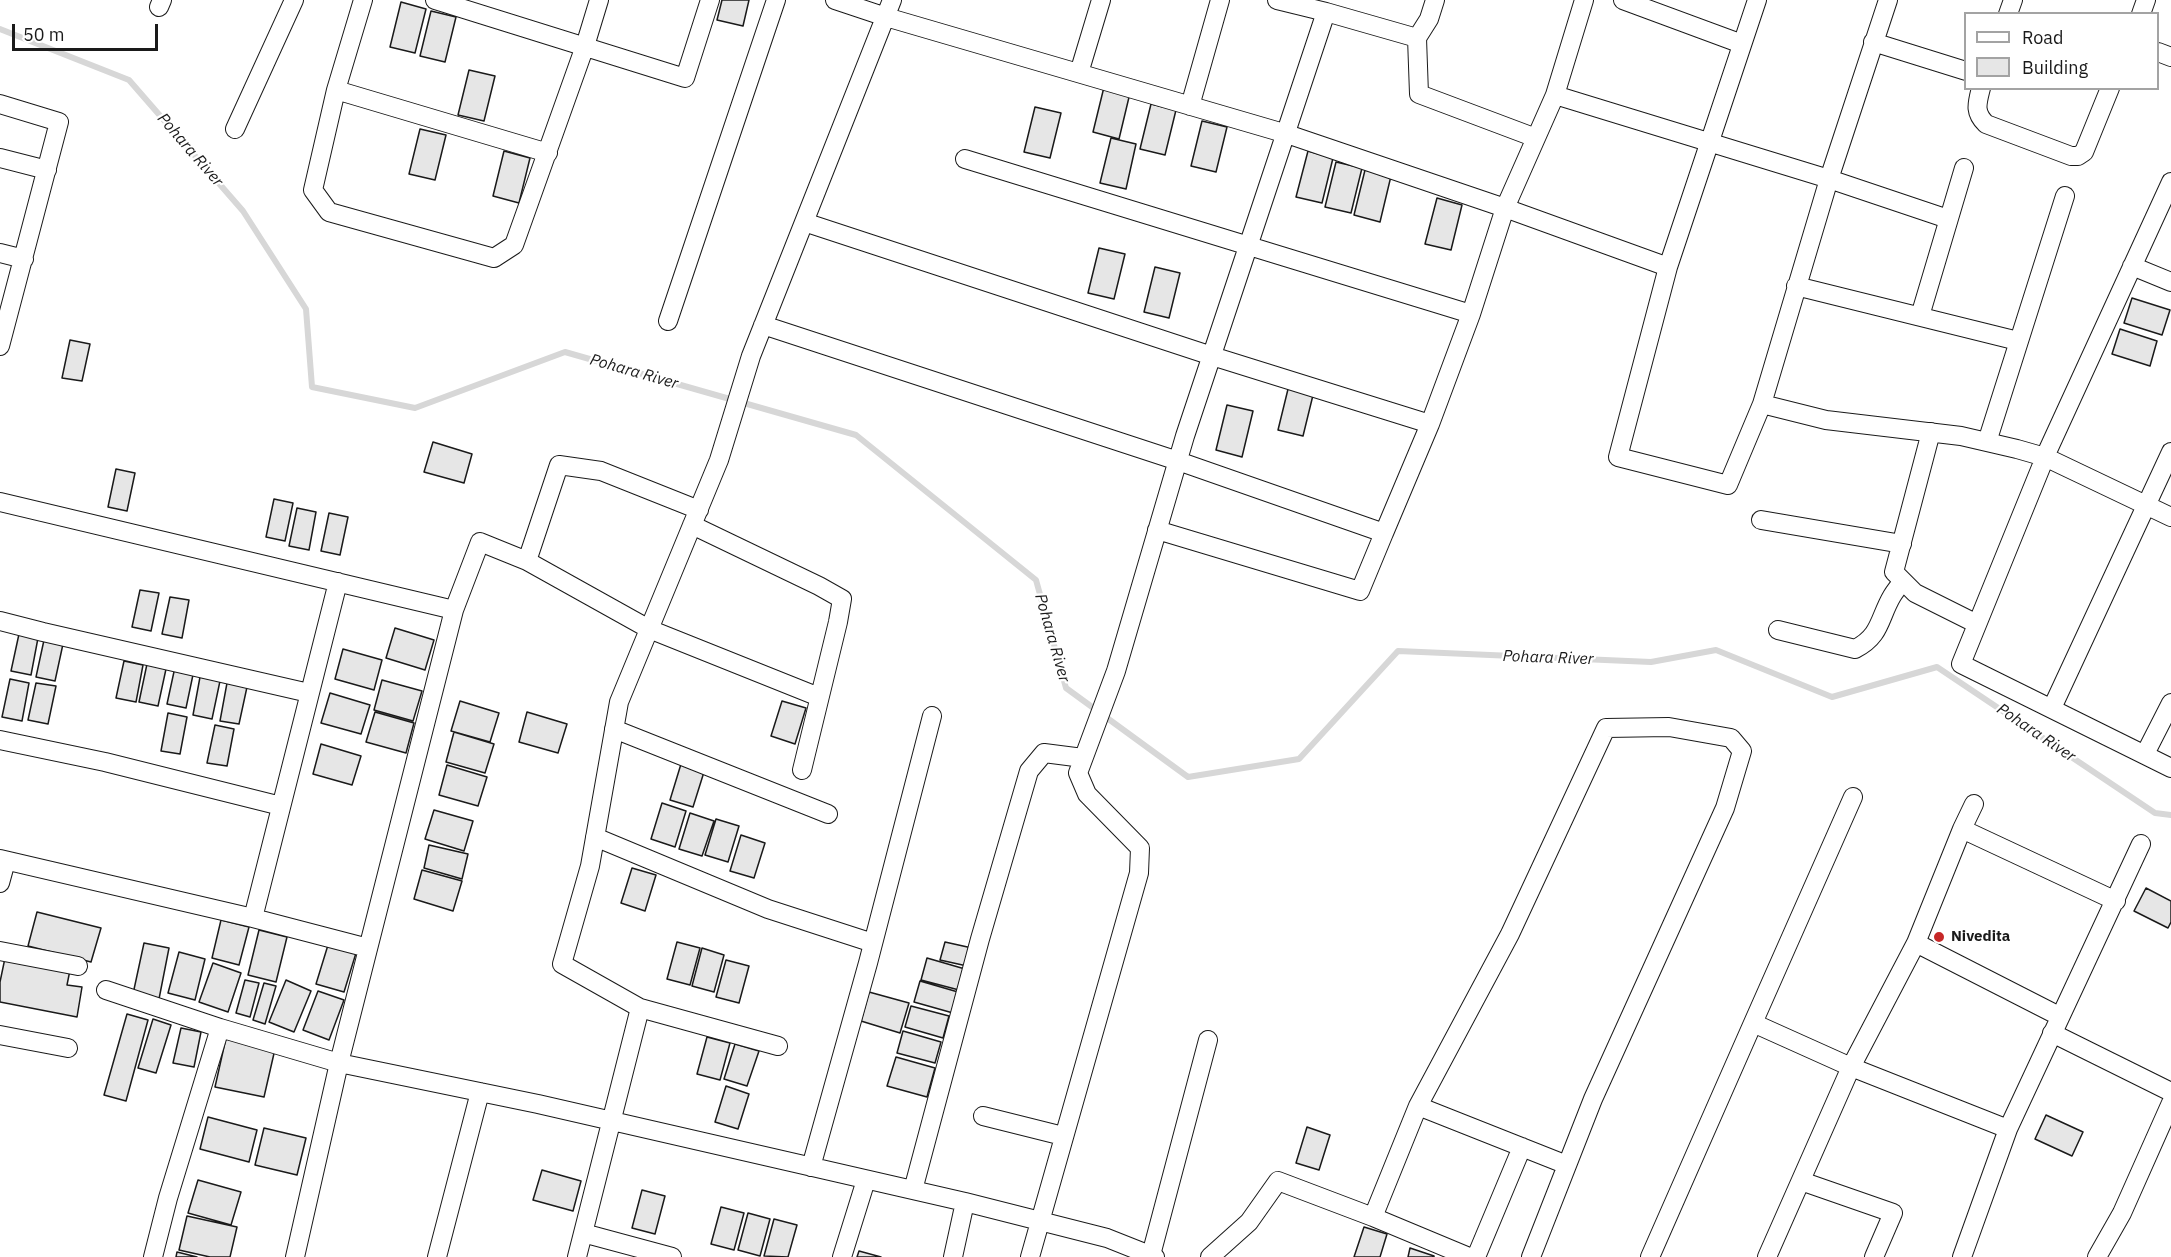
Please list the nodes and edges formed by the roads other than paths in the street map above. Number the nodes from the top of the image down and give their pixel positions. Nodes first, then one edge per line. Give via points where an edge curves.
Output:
1 (294, 0) edge
2 (363, 0) edge
3 (435, 0) edge
4 (599, 0) edge
5 (710, 0) edge
6 (776, 0) edge
7 (835, 0) edge
8 (1101, 0) edge
9 (1220, 0) edge
10 (1277, 0) edge
11 (1435, 0) edge
12 (1584, 0) edge
13 (1623, 0) edge
14 (1757, 0) edge
15 (1888, 0) edge
16 (477, 6) edge
17 (1319, 7) edge
18 (889, 8) edge
19 (1417, 38) junction
20 (1873, 42) junction
21 (1742, 44) junction
22 (585, 46) junction
23 (1964, 71) edge
24 (1078, 74) junction
25 (336, 90) junction
26 (1981, 90) edge
27 (2109, 90) edge
28 (1555, 95) junction
29 (0, 104) edge
30 (1190, 106) junction
31 (235, 129) dead end
32 (1287, 135) junction
33 (1536, 138) junction
34 (1708, 143) junction
35 (548, 153) junction
36 (0, 158) edge
37 (965, 159) dead end
38 (1964, 168) dead end
39 (46, 170) junction
40 (1829, 179) junction
41 (2171, 182) edge
42 (2065, 196) dead end
43 (1505, 208) junction
44 (1948, 219) junction
45 (804, 222) junction
46 (1250, 245) junction
47 (0, 253) edge
48 (24, 259) junction
49 (2132, 266) junction
50 (1668, 267) junction
51 (8, 280) edge
52 (2171, 282) edge
53 (1796, 286) junction
54 (1471, 314) junction
55 (1920, 316) junction
56 (3, 319) edge
57 (668, 321) dead end
58 (763, 325) junction
59 (2018, 341) junction
60 (0, 345) edge
61 (1212, 356) junction
62 (1762, 404) junction
63 (1430, 424) junction
64 (1931, 432) junction
65 (1987, 442) junction
66 (2171, 452) edge
67 (2045, 457) junction
68 (1178, 461) junction
69 (0, 502) edge
70 (2146, 505) junction
71 (2171, 517) edge
72 (696, 518) junction
73 (1761, 520) dead end
74 (1157, 530) junction
75 (1384, 532) junction
76 (1902, 544) junction
77 (527, 561) junction
78 (1903, 581) junction
79 (338, 582) junction
80 (454, 610) junction
81 (0, 621) edge
82 (1977, 624) junction
83 (649, 629) junction
84 (1778, 630) dead end
85 (309, 693) junction
86 (819, 697) junction
87 (2171, 703) edge
88 (2052, 708) junction
89 (932, 716) dead end
90 (614, 729) junction
91 (0, 740) edge
92 (1085, 750) junction
93 (2145, 754) junction
94 (2171, 768) edge
95 (802, 770) dead end
96 (1853, 797) dead end
97 (1974, 804) dead end
98 (281, 806) junction
99 (828, 814) dead end
100 (1962, 829) junction
101 (595, 837) junction
102 (2141, 844) dead end
103 (3, 860) edge
104 (0, 883) edge
105 (2116, 901) junction
106 (253, 918) junction
107 (873, 943) junction
108 (1916, 943) junction
109 (368, 948) junction
110 (0, 951) edge
111 (78, 966) dead end
112 (106, 990) dead end
113 (640, 1008) junction
114 (2060, 1016) junction
115 (1753, 1023) junction
116 (220, 1028) junction
117 (2052, 1034) junction
118 (0, 1035) edge
119 (1208, 1040) dead end
120 (778, 1046) dead end
121 (68, 1048) dead end
122 (339, 1063) junction
123 (1851, 1067) junction
124 (480, 1092) junction
125 (2171, 1092) edge
126 (2171, 1103) edge
127 (1418, 1106) junction
128 (984, 1116) dead end
129 (612, 1121) junction
130 (2167, 1123) edge
131 (2008, 1130) junction
132 (1063, 1136) junction
133 (1522, 1147) junction
134 (1567, 1165) junction
135 (811, 1167) junction
136 (866, 1180) junction
137 (1801, 1181) junction
138 (914, 1190) junction
139 (965, 1202) junction
140 (1373, 1217) junction
141 (1039, 1221) junction
142 (583, 1233) junction
143 (1153, 1256) edge
144 (1967, 1256) edge
145 (153, 1257) edge
146 (295, 1257) edge
147 (437, 1257) edge
148 (577, 1257) edge
149 (672, 1257) edge
150 (843, 1257) edge
151 (953, 1257) edge
152 (1030, 1257) edge
153 (1210, 1257) edge
154 (1469, 1257) edge
155 (1476, 1257) edge
156 (1531, 1257) edge
157 (1650, 1257) edge
158 (1767, 1257) edge
159 (1874, 1257) edge
160 (2097, 1257) edge

1 - 31 street
2 - 25 street
3 - 16 street
4 - 22 street
5 - 22 street via 685,78
6 - 57 street
7 - 18 street
8 - 24 street
9 - 30 street
10 - 17 street
11 - 19 street
12 - 28 street
13 - 21 street
14 - 21 street
15 - 20 street
16 - 22 street
17 - 19 street
17 - 32 street
18 - 24 street
18 - 45 street
19 - 33 street via 1419,94
20 - 23 street
20 - 40 street
21 - 34 street
22 - 35 street
24 - 30 street
25 - 35 street
25 - 35 street via 313,190 329,212 494,258 514,244
26 - 27 street via 1976,109 1986,124 2071,156 2084,152
28 - 33 street
28 - 34 street
29 - 39 street via 59,122
30 - 32 street
32 - 43 street
32 - 46 street
33 - 43 street
34 - 40 street
34 - 50 street
36 - 39 street
37 - 46 street
38 - 44 street
39 - 48 street
40 - 44 street
40 - 53 street
41 - 49 street
42 - 59 street
43 - 50 street
43 - 54 street
44 - 55 street
45 - 58 street
45 - 61 street
46 - 54 street
46 - 61 street
47 - 48 street
48 - 51 street
49 - 52 street
49 - 67 street
50 - 62 street via 1618,457 1728,485
51 - 56 street
53 - 55 street
53 - 62 street
54 - 63 street
55 - 59 street
56 - 60 street
58 - 68 street
58 - 72 street via 720,460
59 - 65 street
61 - 63 street
61 - 68 street
62 - 64 street via 1826,420
63 - 75 street
64 - 65 street
64 - 76 street
65 - 67 street
66 - 70 street
67 - 70 street
67 - 82 street
68 - 74 street
68 - 75 street
69 - 79 street
70 - 71 street
70 - 88 street
72 - 77 street via 601,471 559,465
72 - 83 street
72 - 86 street via 842,599
73 - 76 street
74 - 75 street via 1360,591
74 - 92 street via 1116,671
76 - 78 street via 1894,572
77 - 80 street via 480,542
77 - 83 street
78 - 82 street via 1915,593
78 - 84 street via 1875,633 1867,643 1855,648
79 - 80 street
79 - 85 street
80 - 109 street
81 - 85 street
82 - 88 street via 1960,664
83 - 86 street
83 - 90 street via 619,702
85 - 98 street
86 - 95 street
87 - 93 street
88 - 93 street
89 - 107 street
90 - 99 street
90 - 101 street
91 - 98 street
92 - 132 street via 1078,773 1088,794 1140,848 1139,873
92 - 138 street via 1044,753 1029,771
93 - 94 street
96 - 115 street
97 - 100 street
98 - 106 street
100 - 105 street
100 - 108 street
101 - 107 street via 768,909
101 - 113 street via 562,964
102 - 105 street
103 - 104 street
103 - 106 street
105 - 114 street
106 - 109 street
107 - 135 street
108 - 114 street
108 - 123 street
109 - 122 street
110 - 111 street
112 - 116 street
113 - 120 street
113 - 129 street
114 - 117 street
115 - 123 street
115 - 157 street
116 - 122 street
116 - 145 street
117 - 125 street
117 - 131 street
118 - 121 street
119 - 143 street
122 - 124 street
122 - 146 street
123 - 131 street
123 - 137 street
124 - 129 street
124 - 147 street
126 - 130 street
127 - 133 street
127 - 134 street via 1510,934 1606,728 1669,728 1731,738 1742,751 1725,808
127 - 140 street
128 - 132 street
129 - 135 street
129 - 142 street
130 - 160 street
131 - 144 street
132 - 141 street
133 - 134 street
133 - 155 street
134 - 156 street
135 - 136 street
136 - 138 street
136 - 150 street
137 - 158 street
137 - 159 street via 1893,1213
138 - 139 street
139 - 141 street
139 - 151 street
140 - 153 street via 1278,1181 1249,1222
140 - 154 street
141 - 143 street via 1107,1238
141 - 152 street
142 - 148 street
142 - 149 street

